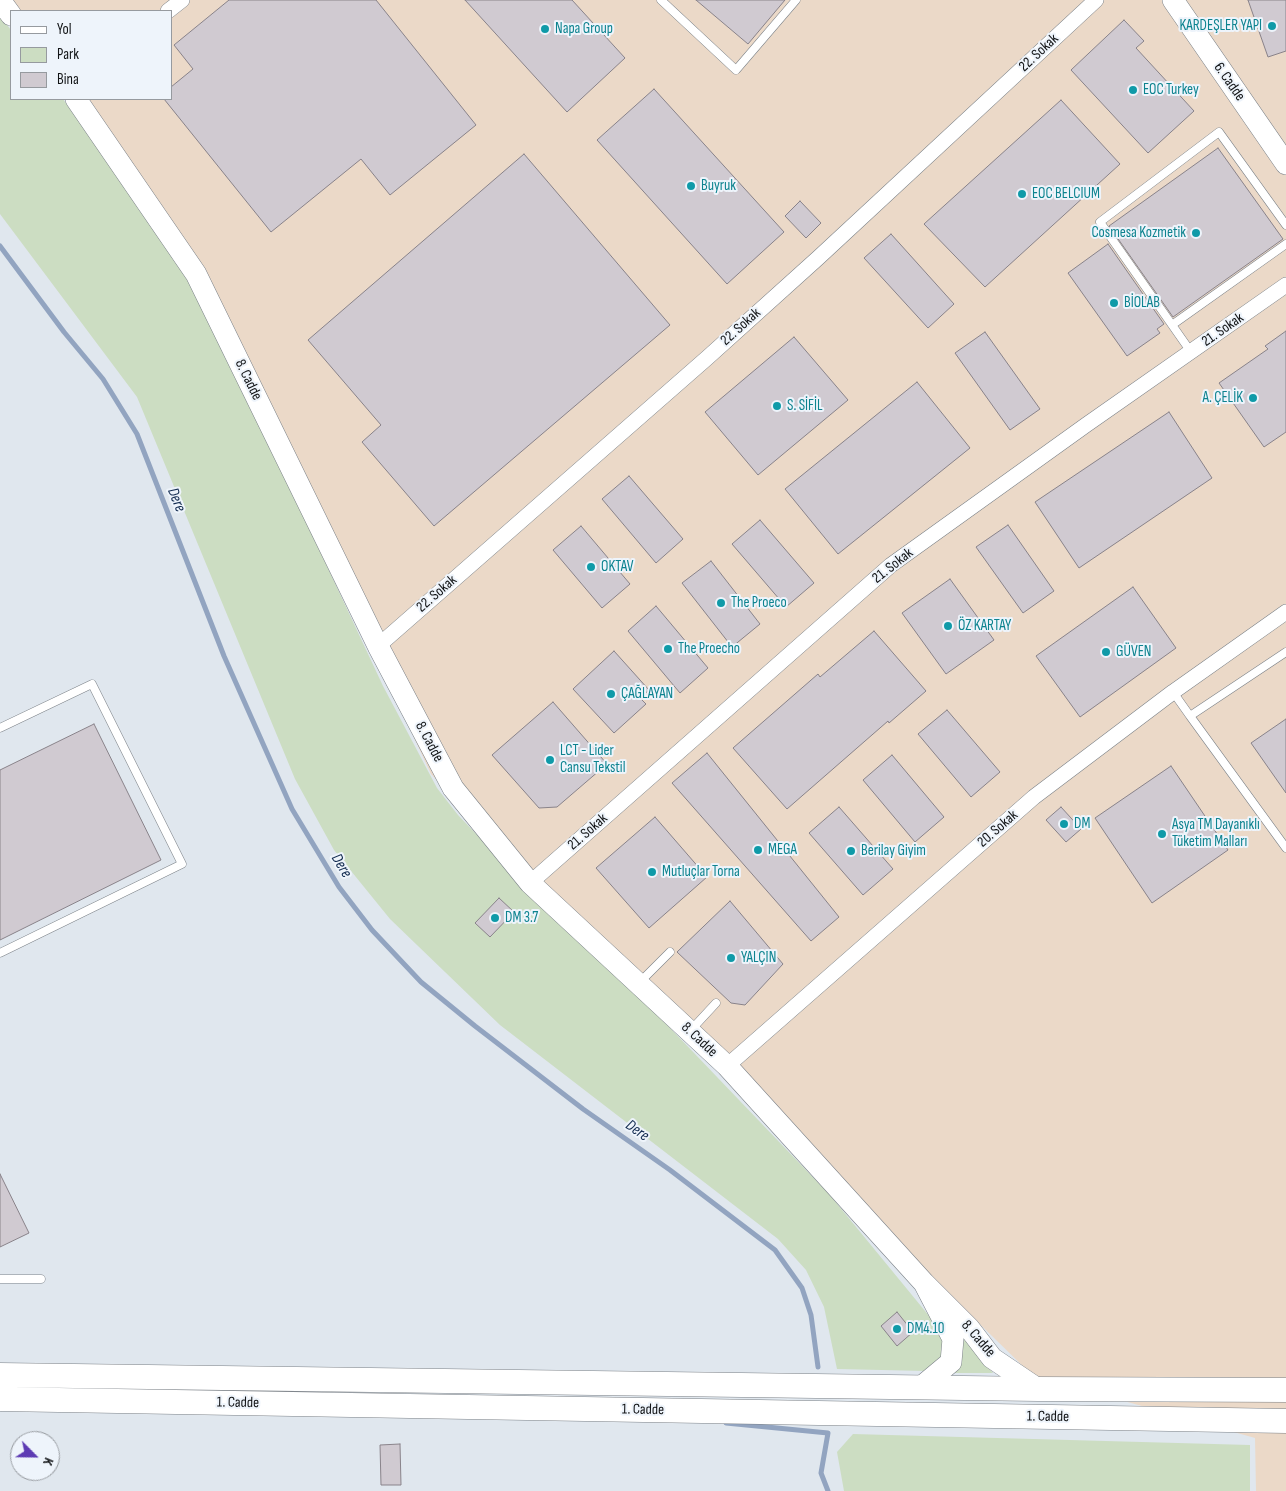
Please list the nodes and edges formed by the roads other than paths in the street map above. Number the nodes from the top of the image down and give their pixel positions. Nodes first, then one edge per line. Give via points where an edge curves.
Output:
1 (0, 0) edge
2 (182, 0) edge
3 (661, 0) edge
4 (796, 0) edge
5 (1096, 0) edge
6 (1173, 0) edge
7 (169, 10) edge
8 (10, 14) edge
9 (77, 100) edge
10 (1286, 164) edge
11 (1286, 225) edge
12 (1286, 244) edge
13 (1286, 285) edge
14 (1172, 326) junction
15 (1191, 352) junction
16 (1286, 612) edge
17 (378, 646) junction
18 (1286, 652) edge
19 (1173, 692) junction
20 (1190, 716) junction
21 (0, 728) edge
22 (1286, 848) edge
23 (530, 883) junction
24 (670, 952) dead end
25 (0, 953) edge
26 (638, 984) junction
27 (716, 1003) dead end
28 (690, 1032) junction
29 (727, 1066) junction
30 (0, 1279) edge
31 (41, 1279) dead end
32 (924, 1283) junction
33 (0, 1375) edge
34 (921, 1387) junction
35 (1038, 1389) junction
36 (1286, 1390) edge
37 (0, 1399) edge
38 (1286, 1422) edge

1 - 8 street
2 - 7 street
3 - 4 lane via 736,70
5 - 17 street, 22. Sokak via 707,358
6 - 10 street, 6. Cadde
9 - 17 street, 8. Cadde via 196,274
11 - 14 lane via 1219,132 1100,222
12 - 14 lane
13 - 15 street, 21. Sokak
14 - 15 lane
15 - 23 street, 21. Sokak via 891,566
16 - 19 street, 20. Sokak
17 - 23 street, 8. Cadde via 452,788
18 - 20 lane
19 - 20 lane
19 - 29 street, 20. Sokak via 1034,797
20 - 22 lane
21 - 25 lane via 92,684 182,864
23 - 26 street, 8. Cadde
24 - 26 lane
26 - 28 street, 8. Cadde
27 - 28 lane
28 - 29 street, 8. Cadde
29 - 32 street, 8. Cadde
30 - 31 lane
32 - 34 street, 8. Cadde via 953,1339 951,1362
32 - 35 street, 8. Cadde via 969,1328 992,1358
33 - 34 main road, 1. Cadde
34 - 35 main road, 1. Cadde
35 - 36 main road, 1. Cadde
37 - 38 main road, 1. Cadde

